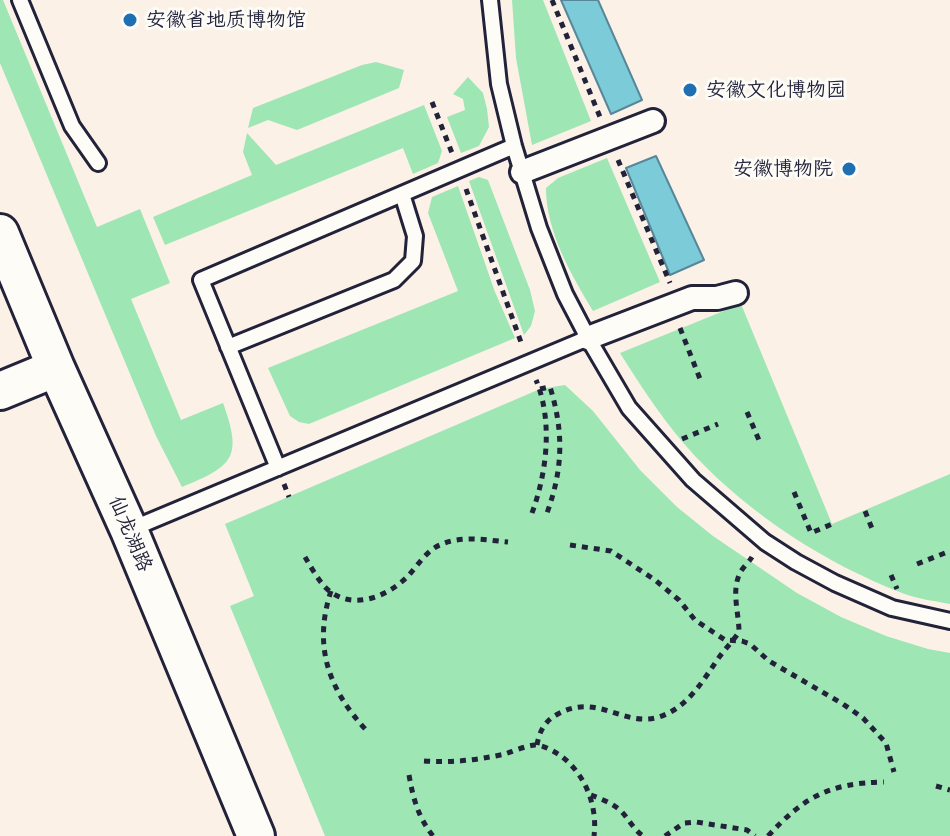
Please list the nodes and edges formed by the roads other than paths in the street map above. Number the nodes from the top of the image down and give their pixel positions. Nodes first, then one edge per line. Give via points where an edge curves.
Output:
1 (20, 0) edge
2 (490, 0) edge
3 (653, 121) dead end
4 (514, 146) junction
5 (98, 163) dead end
6 (522, 172) junction
7 (402, 194) junction
8 (0, 233) edge
9 (736, 293) dead end
10 (588, 338) junction
11 (228, 347) junction
12 (56, 368) junction
13 (0, 391) edge
14 (278, 468) junction
15 (129, 530) junction
16 (950, 621) edge
17 (256, 836) edge

1 - 5 lane via 72,126
2 - 4 lane via 499,84
3 - 6 street
4 - 6 lane
4 - 7 lane
6 - 10 lane via 565,294
7 - 11 lane via 415,236 413,261 394,280
7 - 11 lane via 201,280
8 - 12 street, 仙龙湖路
9 - 10 street via 692,298
10 - 14 lane
10 - 16 lane via 629,408 693,480 765,542 835,583 892,608
11 - 14 lane
12 - 13 street
12 - 15 street, 仙龙湖路
14 - 15 lane
15 - 17 street, 仙龙湖路

